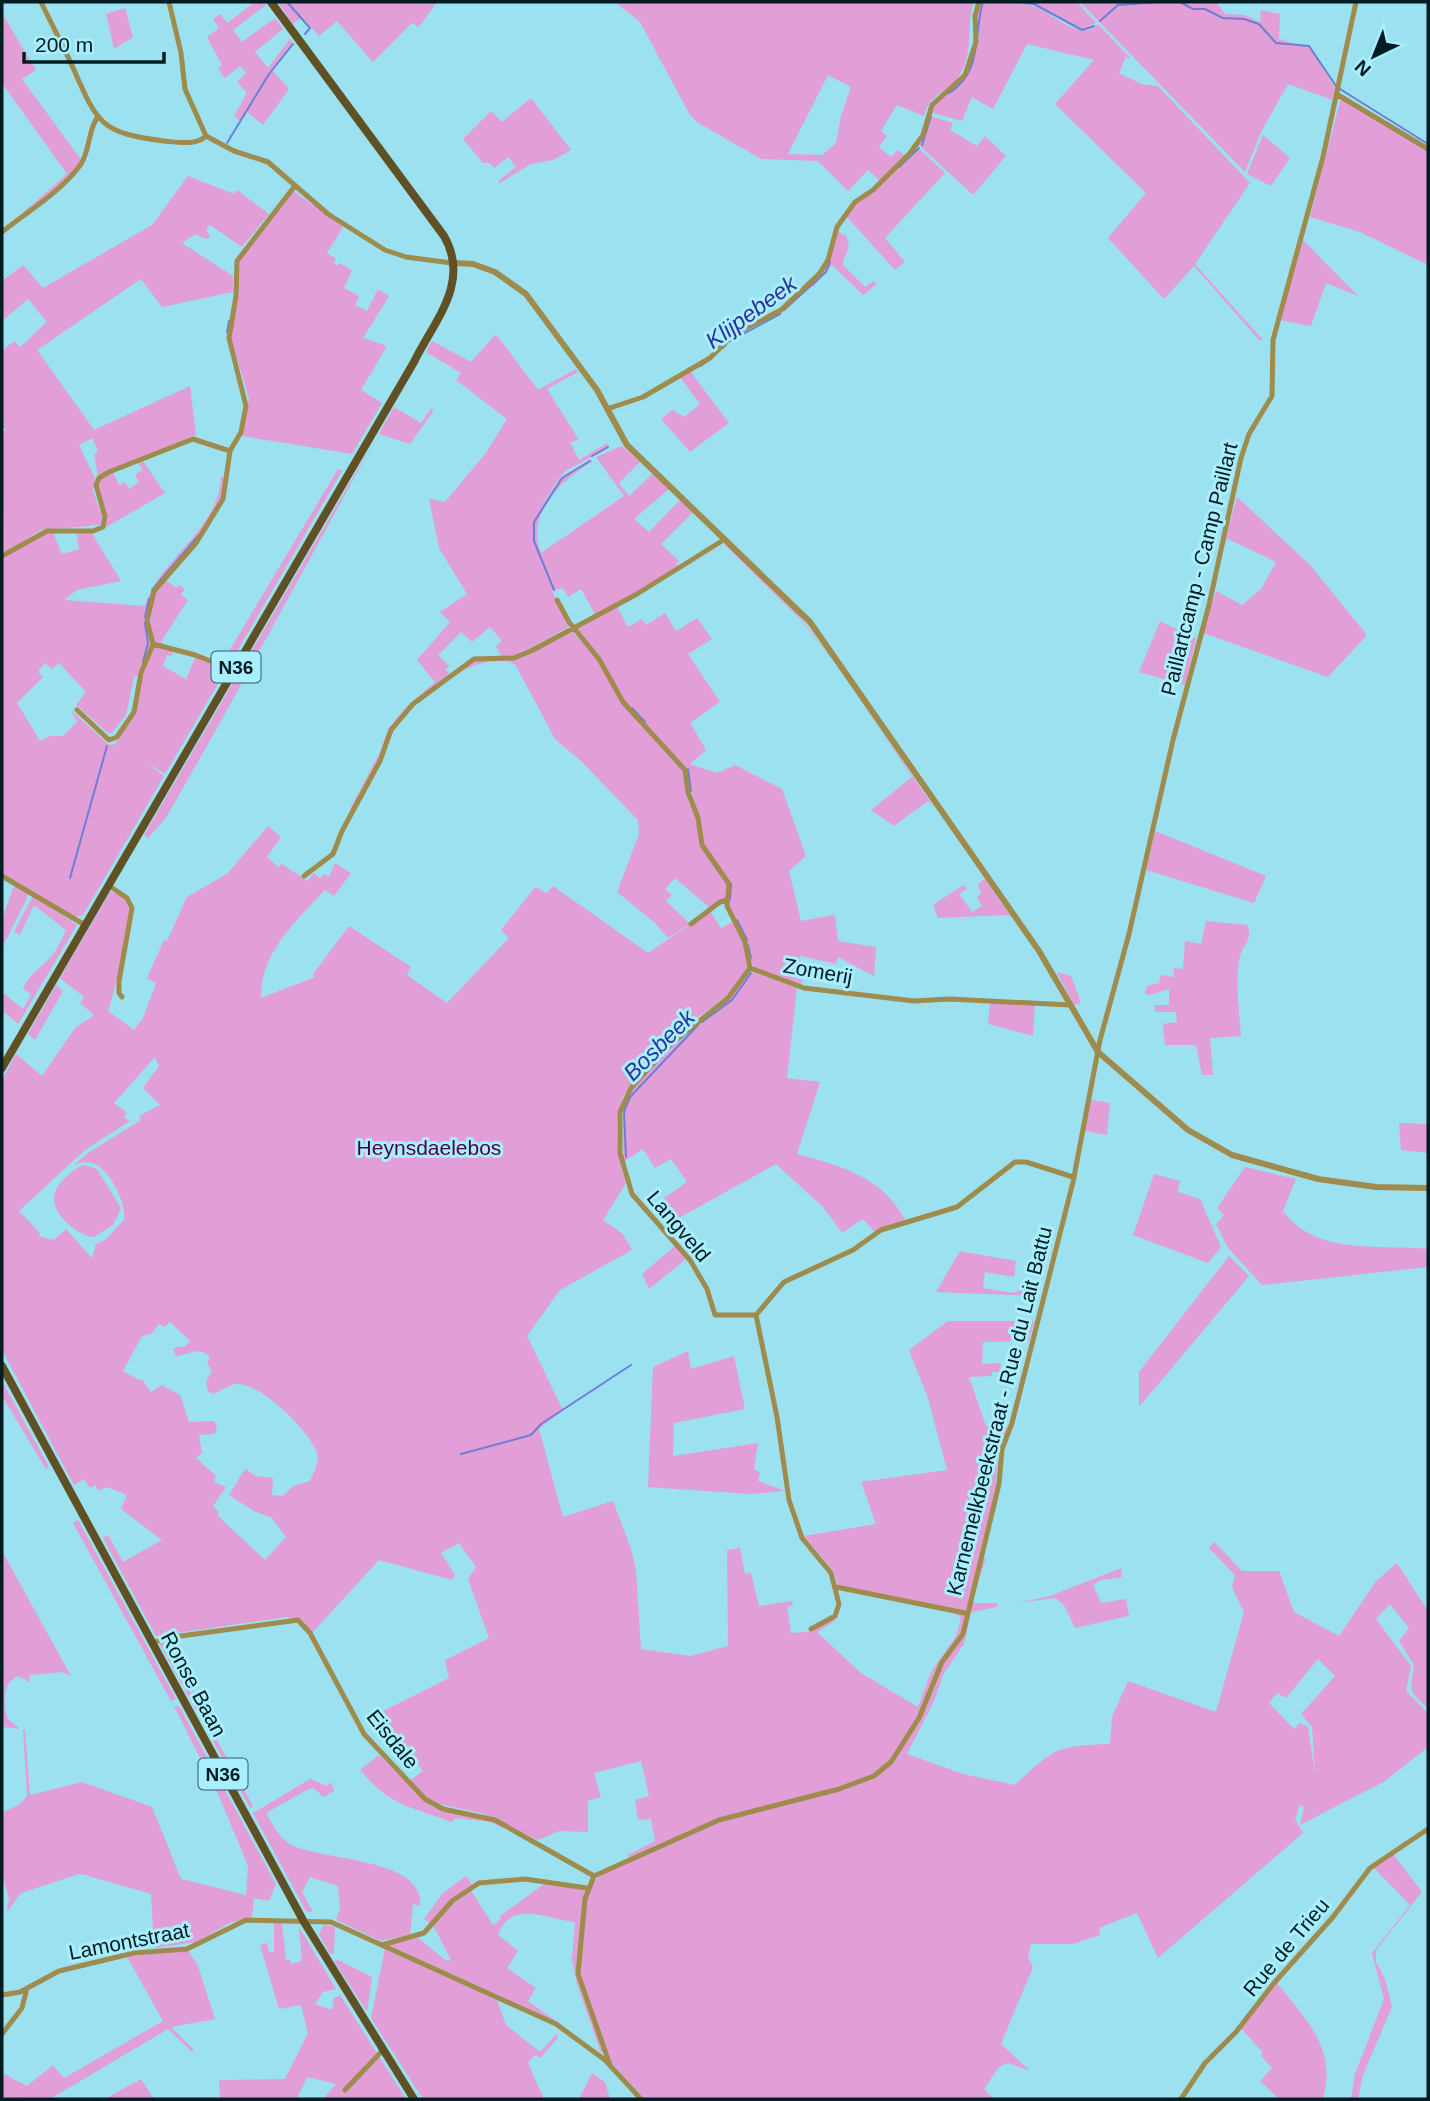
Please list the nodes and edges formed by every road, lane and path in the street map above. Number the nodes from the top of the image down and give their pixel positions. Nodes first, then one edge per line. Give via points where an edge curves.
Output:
1 (41, 2) edge
2 (169, 2) edge
3 (271, 2) edge
4 (979, 2) edge
5 (1356, 2) edge
6 (1339, 90) junction
7 (97, 118) junction
8 (206, 136) junction
9 (1428, 149) edge
10 (293, 187) junction
11 (2, 232) edge
12 (455, 263) junction
13 (607, 409) junction
14 (230, 451) junction
15 (726, 540) junction
16 (2, 556) edge
17 (557, 600) dead end
18 (573, 628) junction
19 (153, 644) junction
20 (234, 670) junction
21 (77, 710) dead end
22 (2, 876) edge
23 (304, 876) dead end
24 (108, 885) junction
25 (727, 900) junction
26 (691, 924) dead end
27 (85, 925) junction
28 (750, 968) junction
29 (122, 997) dead end
30 (1071, 1005) junction
31 (1098, 1052) junction
32 (2, 1068) edge
33 (1073, 1177) junction
34 (1428, 1188) edge
35 (756, 1314) junction
36 (2, 1366) edge
37 (836, 1587) junction
38 (965, 1613) junction
39 (811, 1629) dead end
40 (152, 1643) junction
41 (1428, 1829) edge
42 (594, 1876) junction
43 (587, 1888) junction
44 (304, 1922) junction
45 (381, 1945) junction
46 (27, 1988) junction
47 (2, 1995) edge
48 (2, 2034) edge
49 (383, 2050) junction
50 (610, 2065) junction
51 (345, 2091) dead end
52 (414, 2099) edge
53 (641, 2099) edge
54 (1181, 2099) edge

1 - 7 street
2 - 8 street via 185,89
3 - 12 main road via 441,231
4 - 13 street via 976,42 965,75 932,105 923,135 910,153 855,202 840,222 820,273 781,310 734,334 710,358 643,397
5 - 6 street, Paillartcamp - Camp Paillart
6 - 9 street
6 - 31 street, Paillartcamp - Camp Paillart via 1273,340 1272,396 1245,445
7 - 8 street via 132,136 187,142
7 - 11 street via 77,168
8 - 10 street via 268,162
10 - 12 street via 385,250
10 - 14 street via 237,261 229,338 246,406 241,432
12 - 13 street via 489,269 522,290
12 - 20 main road, N36 via 449,300
13 - 15 street via 627,445
14 - 16 street via 193,439 109,472 96,485 106,518 103,527 47,531
14 - 19 street via 217,510 154,591 147,621
15 - 18 street
15 - 30 street via 793,603 827,644 1039,951
17 - 18 street
18 - 23 street via 518,657 474,659 418,699 391,730 333,854
18 - 25 street via 599,659 623,702 685,770 702,845 729,884
19 - 20 street
19 - 21 street via 132,716 116,738 105,736
20 - 24 main road, N36
22 - 27 street
24 - 27 main road, N36
24 - 29 street via 127,898 132,908 119,981
25 - 26 street
25 - 28 street via 747,946
27 - 32 main road, N36
28 - 30 street, Zomerij via 801,988 914,1001
28 - 35 street, Langveld via 728,998 671,1044 631,1088 622,1105 619,1132 622,1164 632,1194 690,1261 708,1289 715,1315
30 - 31 street
31 - 33 street, Karnemelkbeekstraat - Rue du Lait Battu
31 - 34 street via 1188,1130 1233,1155 1328,1181
33 - 35 street via 1015,1162 957,1208 885,1228 853,1250 784,1282
33 - 38 street, Karnemelkbeekstraat - Rue du Lait Battu via 1002,1449 994,1505
35 - 37 street via 793,1513 802,1538 830,1570
36 - 40 main road, Ronse Baan / N36
37 - 38 street
37 - 39 street via 839,1604 835,1616
38 - 42 street, Karnemelkbeekstraat - Rue du Lait Battu via 963,1634 940,1666 919,1718 881,1771 811,1798 719,1819
40 - 42 street, Eisdale via 282,1620 303,1623 364,1734 425,1799 443,1809 495,1820
40 - 44 main road, Ronse Baan / N36
41 - 54 street, Rue de Trieu via 1370,1868 1236,2032 1205,2063
42 - 43 street
43 - 45 street via 525,1879 479,1883 452,1901 425,1933
43 - 50 street via 578,1974
44 - 45 street, Lamontstraat via 331,1922
44 - 46 street, Lamontstraat via 246,1920 187,1949 134,1953 59,1971
44 - 49 main road, Ronse Baan / N36
45 - 50 street, Lamontstraat via 556,2024
46 - 47 street, Lamontstraat
46 - 48 street via 22,2008
49 - 51 street
49 - 52 main road, Ronse Baan / N36
50 - 53 street

